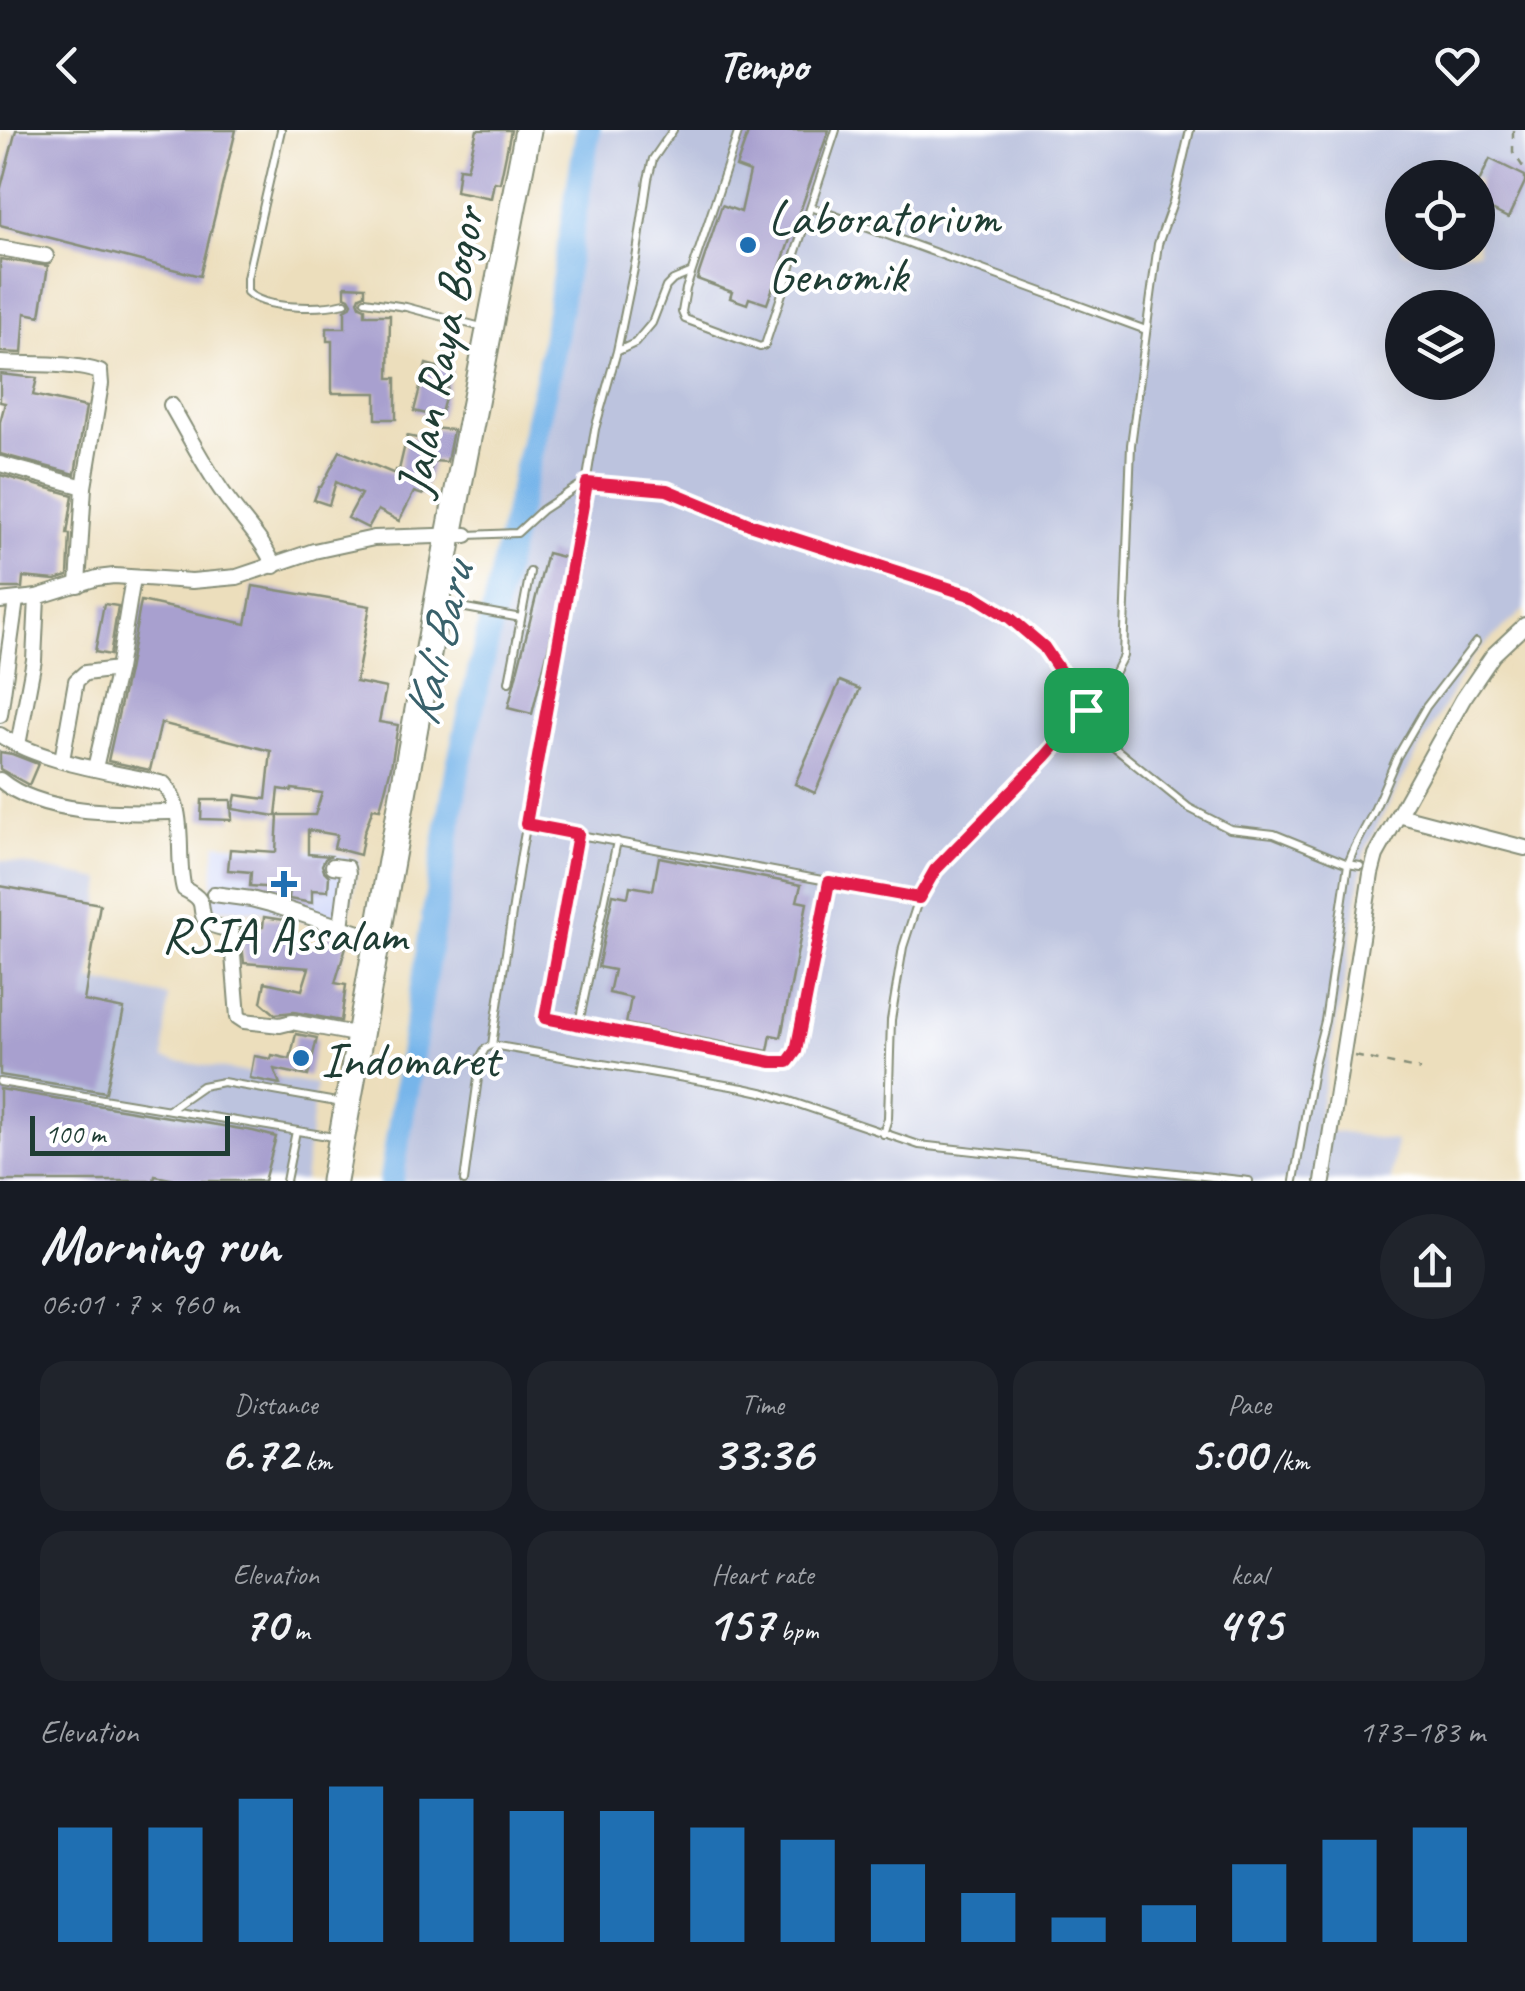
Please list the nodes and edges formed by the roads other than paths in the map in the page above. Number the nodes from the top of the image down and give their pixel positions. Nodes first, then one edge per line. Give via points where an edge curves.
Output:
1 (281, 130) edge
2 (528, 130) edge
3 (544, 130) edge
4 (673, 130) edge
5 (739, 130) edge
6 (836, 130) edge
7 (1190, 130) edge
8 (812, 207) junction
9 (0, 248) edge
10 (46, 256) dead end
11 (692, 273) junction
12 (365, 301) dead end
13 (345, 304) dead end
14 (490, 329) junction
15 (1146, 330) junction
16 (617, 351) junction
17 (0, 364) edge
18 (171, 405) dead end
19 (0, 464) edge
20 (587, 483) junction
21 (84, 487) junction
22 (458, 536) junction
23 (274, 566) junction
24 (530, 572) dead end
25 (134, 578) junction
26 (78, 585) junction
27 (37, 596) junction
28 (16, 600) junction
29 (0, 601) edge
30 (457, 606) junction
31 (522, 618) junction
32 (1525, 625) edge
33 (1476, 642) dead end
34 (118, 669) junction
35 (510, 682) dead end
36 (1086, 710) junction
37 (0, 714) edge
38 (0, 735) edge
39 (18, 745) junction
40 (62, 760) junction
41 (95, 768) junction
42 (0, 780) edge
43 (177, 812) junction
44 (1398, 815) junction
45 (526, 824) junction
46 (578, 834) junction
47 (617, 841) junction
48 (1525, 848) edge
49 (1348, 864) junction
50 (333, 866) dead end
51 (1360, 866) dead end
52 (829, 882) junction
53 (214, 894) dead end
54 (919, 898) junction
55 (341, 927) junction
56 (378, 938) junction
57 (579, 1023) junction
58 (360, 1035) junction
59 (492, 1046) junction
60 (0, 1082) edge
61 (348, 1104) junction
62 (168, 1110) junction
63 (296, 1131) junction
64 (883, 1134) junction
65 (344, 1139) junction
66 (286, 1181) edge
67 (334, 1181) edge
68 (350, 1181) edge
69 (464, 1181) edge
70 (1245, 1181) edge
71 (1294, 1181) edge
72 (1323, 1181) edge

1 - 13 lane via 248,292 273,303
2 - 14 highway, Jalan Raya Bogor
3 - 22 highway, Jalan Raya Bogor
4 - 16 lane via 653,159
5 - 11 lane
6 - 8 lane
7 - 15 lane via 1158,244
8 - 11 lane via 765,345 682,316
8 - 15 lane
9 - 10 street
11 - 16 lane via 666,287 652,323
12 - 14 lane
14 - 22 highway, Jalan Raya Bogor
15 - 36 lane via 1131,445 1123,656 1102,696
16 - 20 lane
17 - 21 street via 100,372
18 - 23 street via 202,463 260,537
19 - 21 street
20 - 22 lane via 513,534
20 - 36 lane via 667,490 749,524 976,597 1044,647
20 - 45 lane
21 - 26 street
22 - 23 street via 374,538
22 - 30 highway, Jalan Raya Bogor
23 - 25 street via 216,580
24 - 31 lane
25 - 26 street
25 - 34 street
26 - 27 street
27 - 28 street
27 - 39 street via 34,660
28 - 29 street
28 - 37 street
30 - 31 lane
30 - 56 highway, Jalan Raya Bogor
30 - 68 highway, Jalan Raya Bogor
31 - 35 lane
32 - 44 street via 1482,670
33 - 49 lane via 1426,707
34 - 40 street via 85,673 76,682
34 - 41 street
36 - 49 lane via 1112,746 1190,808 1230,830 1274,834
36 - 54 lane via 935,870
38 - 39 street
39 - 40 street
40 - 41 street
41 - 43 street via 164,784
42 - 43 street via 70,807
43 - 58 street via 184,889 201,901 210,926 232,930 238,1018
44 - 48 street
44 - 72 street via 1371,874
45 - 46 lane
45 - 59 lane
46 - 47 lane
46 - 57 lane via 545,1018
47 - 52 lane
47 - 57 lane
49 - 51 lane
49 - 71 lane
50 - 55 street via 348,868
52 - 54 lane
52 - 57 lane via 796,1051 788,1062
53 - 55 street
54 - 64 lane via 902,947 890,1020
55 - 56 street
56 - 58 highway, Jalan Raya Bogor
58 - 61 highway, Jalan Raya Bogor
59 - 64 lane via 766,1093
59 - 69 lane via 481,1056
60 - 62 lane
61 - 62 lane via 222,1082 202,1086
61 - 65 highway, Jalan Raya Bogor
62 - 63 lane
63 - 65 lane
63 - 66 lane
64 - 70 lane via 919,1145
65 - 67 highway, Jalan Raya Bogor

